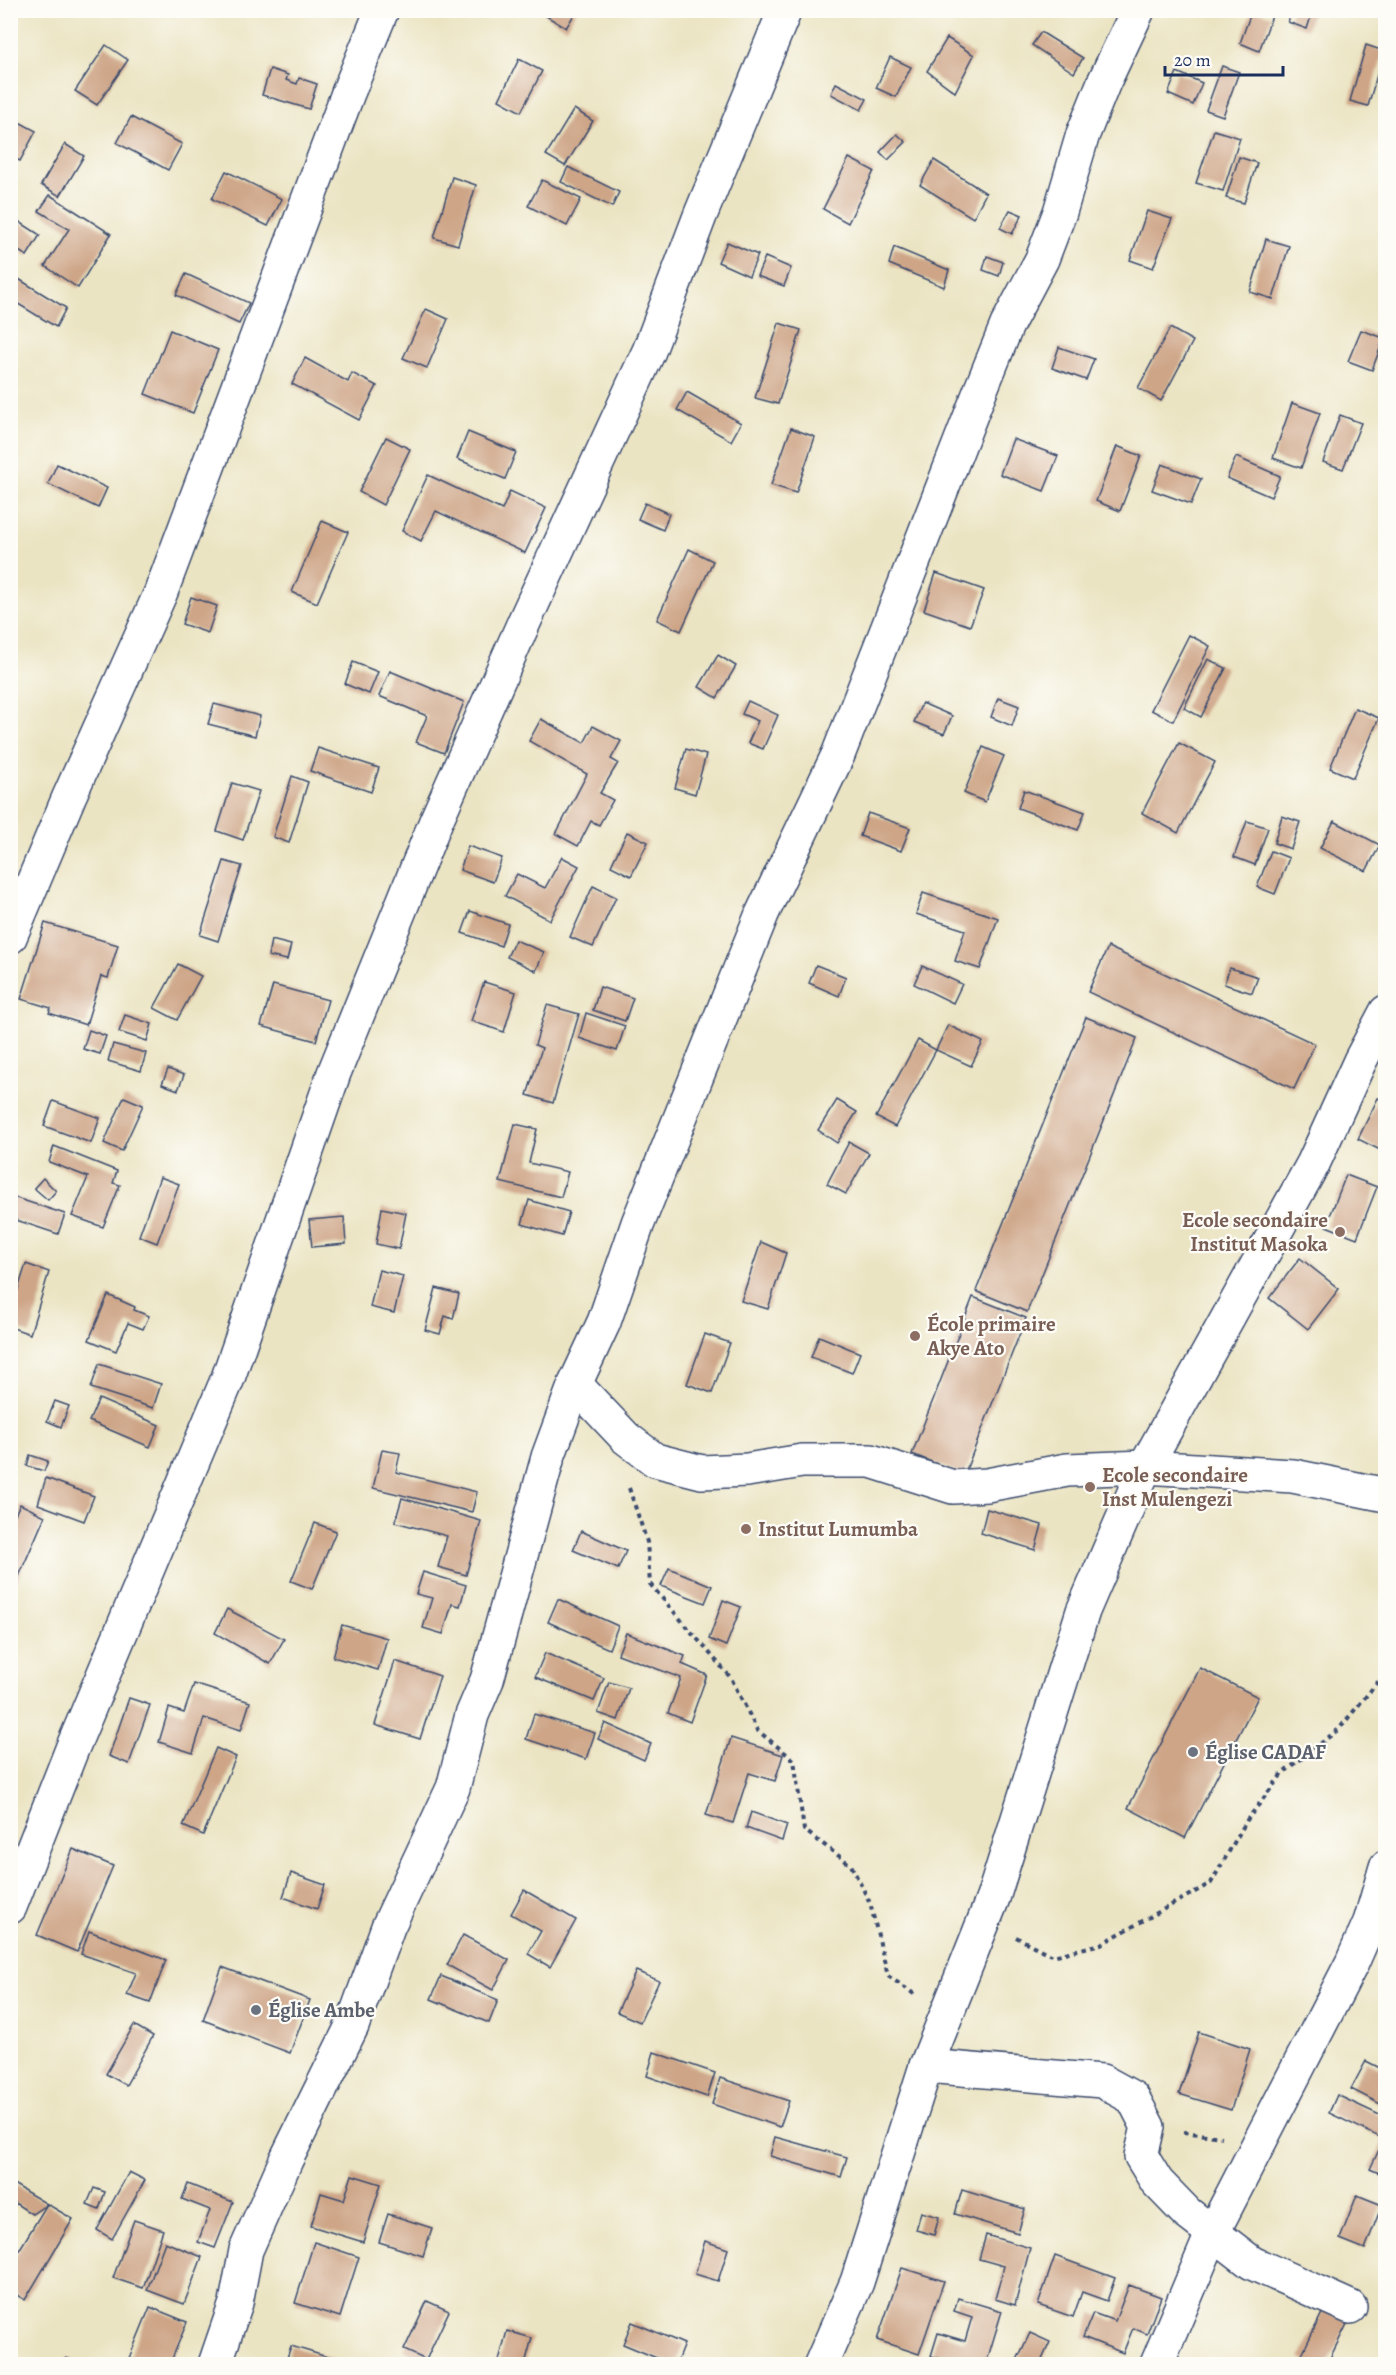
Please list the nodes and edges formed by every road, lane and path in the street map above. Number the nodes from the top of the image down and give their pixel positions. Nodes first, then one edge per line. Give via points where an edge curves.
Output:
1 (382, 10) edge
2 (785, 10) edge
3 (1138, 10) edge
4 (10, 937) edge
5 (1386, 1012) edge
6 (1373, 1067) edge
7 (575, 1384) junction
8 (626, 1438) junction
9 (1145, 1467) junction
10 (1386, 1495) edge
11 (1386, 1672) edge
12 (1386, 1867) edge
13 (10, 1907) edge
14 (983, 1921) junction
15 (946, 2016) junction
16 (926, 2066) junction
17 (1148, 2127) junction
18 (1260, 2143) junction
19 (1212, 2234) junction
20 (1350, 2307) dead end
21 (215, 2364) edge
22 (821, 2364) edge
23 (1157, 2364) edge

1 - 4 street via 161,592
2 - 13 street via 700,216 650,351 436,821 334,1073 228,1378
3 - 7 street via 1083,134 1042,259 1007,326 981,389 838,755 762,914 638,1223 604,1322
5 - 6 street
6 - 9 street via 1313,1164
7 - 8 street
7 - 21 street via 548,1457 493,1661 472,1715 453,1788 388,1927 352,2026 246,2250 236,2303
8 - 9 street via 655,1460 702,1472 802,1461 871,1461 953,1487 987,1485 1067,1470
8 - 15 path via 623,1469 647,1542 650,1584 730,1678 757,1730 794,1760 804,1830 851,1864 870,1903 888,1976
9 - 10 street via 1293,1476
9 - 14 street via 1083,1611
11 - 14 path via 1339,1729 1282,1774 1247,1820 1211,1883 1101,1944 1053,1956
12 - 18 street via 1370,1922
14 - 15 street
15 - 16 street
16 - 17 street via 1102,2081 1133,2098
16 - 22 street via 857,2282
17 - 18 path
17 - 19 street via 1142,2156 1157,2182
18 - 19 street
19 - 20 street via 1252,2263
19 - 23 street

